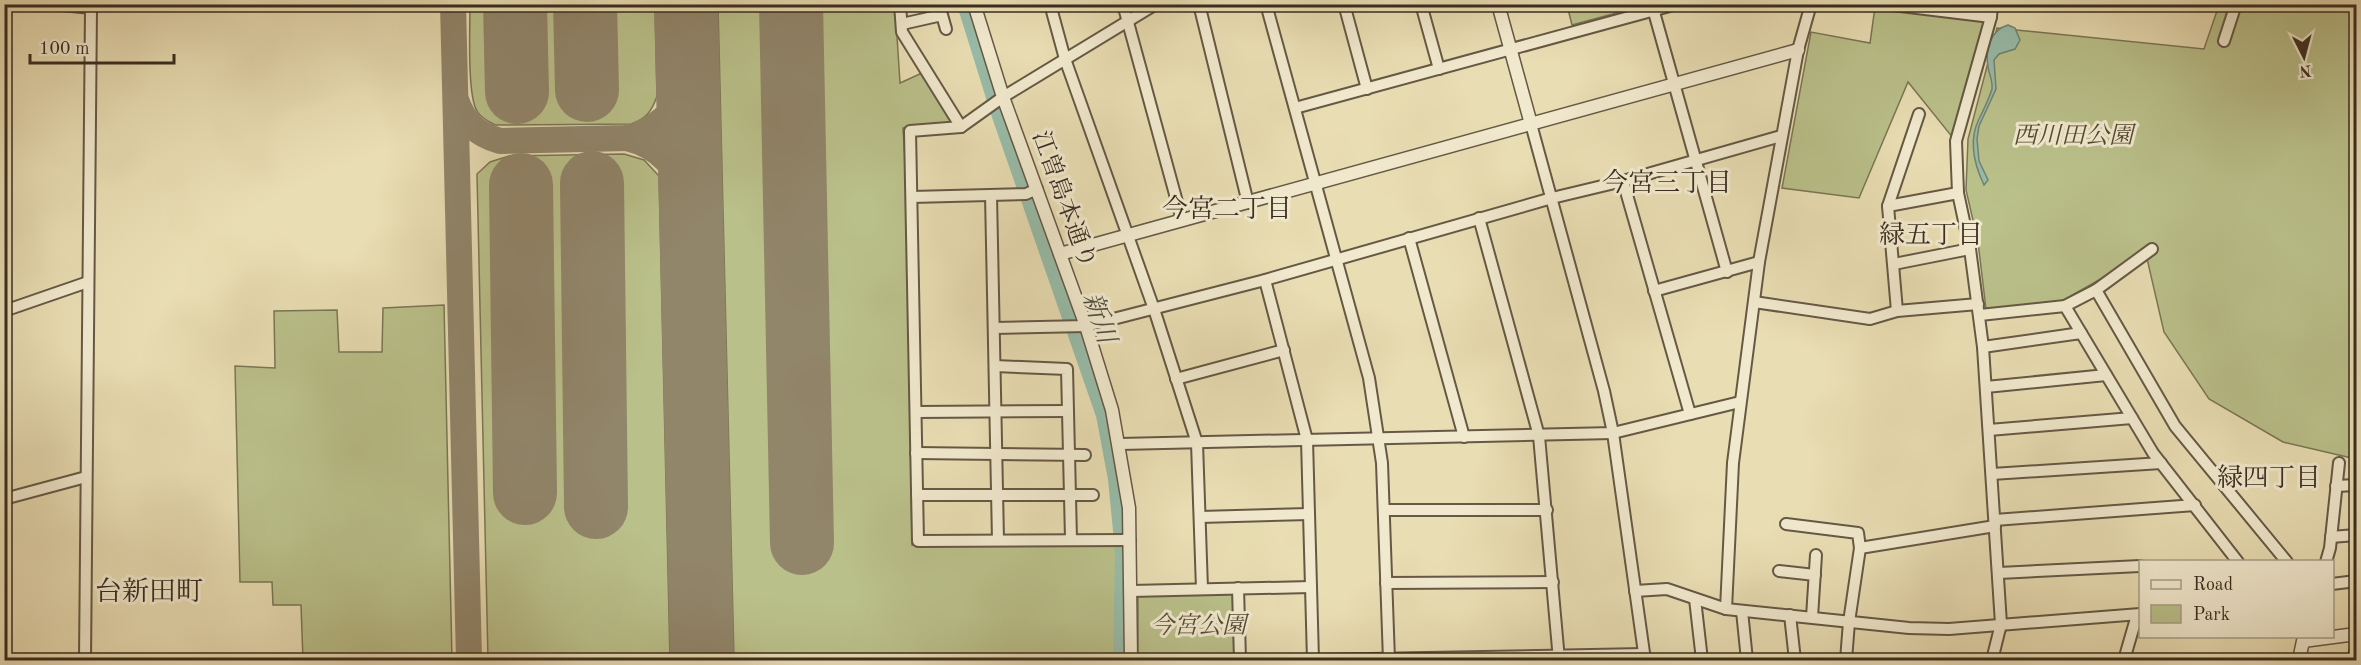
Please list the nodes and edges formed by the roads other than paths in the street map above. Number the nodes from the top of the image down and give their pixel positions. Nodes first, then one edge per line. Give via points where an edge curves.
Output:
1 (53, 4) edge
2 (900, 4) edge
3 (974, 4) edge
4 (1050, 4) edge
5 (1123, 4) edge
6 (1156, 4) edge
7 (1199, 4) edge
8 (1266, 4) edge
9 (1344, 4) edge
10 (1421, 4) edge
11 (1498, 4) edge
12 (1677, 4) edge
13 (1811, 4) edge
14 (1884, 4) edge
15 (1992, 4) edge
16 (2236, 4) edge
17 (1653, 8) edge
18 (1991, 17) junction
19 (1127, 23) junction
20 (902, 24) junction
21 (946, 29) dead end
22 (2224, 41) dead end
23 (1510, 49) junction
24 (1798, 50) junction
25 (1065, 59) junction
26 (1439, 69) junction
27 (1673, 84) junction
28 (1367, 89) junction
29 (1003, 97) junction
30 (1295, 108) junction
31 (1919, 114) dead end
32 (1531, 124) junction
33 (961, 127) junction
34 (1781, 136) junction
35 (1695, 160) junction
36 (1623, 181) junction
37 (1316, 184) junction
38 (1037, 189) junction
39 (1958, 192) junction
40 (991, 195) junction
41 (912, 197) junction
42 (1552, 198) junction
43 (1248, 202) junction
44 (1888, 206) junction
45 (1479, 218) junction
46 (1182, 220) junction
47 (1126, 236) junction
48 (1408, 238) junction
49 (1970, 249) junction
50 (2152, 249) dead end
51 (1060, 254) junction
52 (1337, 259) junction
53 (1759, 262) junction
54 (1894, 264) junction
55 (1727, 272) junction
56 (1265, 279) junction
57 (88, 282) junction
58 (2096, 290) junction
59 (1654, 291) junction
60 (1754, 302) junction
61 (2066, 306) junction
62 (1154, 309) junction
63 (1979, 310) junction
64 (4, 311) edge
65 (1897, 311) junction
66 (1086, 326) junction
67 (994, 328) junction
68 (2081, 333) junction
69 (1983, 347) junction
70 (1284, 350) junction
71 (994, 366) junction
72 (2106, 375) junction
73 (1176, 379) junction
74 (1986, 387) junction
75 (1740, 402) junction
76 (996, 411) junction
77 (1068, 411) junction
78 (916, 412) junction
79 (1690, 414) junction
80 (2132, 418) junction
81 (1989, 430) junction
82 (1613, 433) junction
83 (1464, 436) junction
84 (1539, 436) junction
85 (1380, 439) junction
86 (1308, 440) junction
87 (1197, 443) junction
88 (1120, 444) junction
89 (916, 453) junction
90 (996, 454) junction
91 (1069, 454) junction
92 (1085, 455) dead end
93 (2161, 463) junction
94 (2338, 463) dead end
95 (1992, 474) junction
96 (86, 477) junction
97 (2356, 485) edge
98 (2336, 486) junction
99 (917, 495) junction
100 (997, 495) junction
101 (1093, 495) dead end
102 (1070, 496) junction
103 (4, 499) edge
104 (2195, 506) junction
105 (1384, 510) junction
106 (1546, 510) junction
107 (1309, 514) junction
108 (1200, 516) junction
109 (1995, 523) junction
110 (1786, 524) dead end
111 (2356, 535) edge
112 (2331, 537) junction
113 (998, 540) junction
114 (1071, 540) junction
115 (1130, 540) junction
116 (1860, 548) junction
117 (1816, 555) dead end
118 (2237, 560) edge
119 (2286, 560) edge
120 (2326, 560) edge
121 (2139, 566) edge
122 (1779, 571) dead end
123 (1999, 573) junction
124 (1815, 575) junction
125 (2356, 581) edge
126 (1553, 582) junction
127 (1386, 583) junction
128 (2334, 584) edge
129 (1311, 587) junction
130 (1238, 588) junction
131 (1202, 589) junction
132 (1131, 591) junction
133 (1635, 591) junction
134 (1695, 598) junction
135 (1726, 609) junction
136 (1742, 611) junction
137 (2139, 614) edge
138 (1790, 615) junction
139 (1812, 617) junction
140 (1849, 622) junction
141 (2001, 624) junction
142 (2356, 634) edge
143 (2334, 636) edge
144 (2304, 639) edge
145 (2356, 648) edge
146 (1645, 657) edge
147 (1559, 658) edge
148 (85, 660) edge
149 (1131, 660) edge
150 (1240, 660) edge
151 (1313, 660) edge
152 (1389, 660) edge
153 (1702, 660) edge
154 (1748, 660) edge
155 (1795, 660) edge
156 (1846, 660) edge
157 (1992, 660) edge
158 (2124, 660) edge
159 (2299, 660) edge
160 (2353, 660) edge

1 - 57 street via 91,8
2 - 20 street
3 - 29 street, 江曽島本通り
4 - 25 street
5 - 19 street
6 - 19 street
7 - 43 street
8 - 30 street
9 - 28 street
10 - 26 street
11 - 23 street
12 - 17 street
13 - 24 street
14 - 18 street
15 - 18 street
16 - 22 street
17 - 23 street
17 - 27 street
18 - 39 street via 1956,141
19 - 25 street
19 - 46 street
20 - 21 street via 942,15
20 - 33 street via 902,32
23 - 26 street
23 - 32 street
24 - 27 street
24 - 34 street
25 - 29 street
25 - 47 street
26 - 28 street
27 - 32 street
27 - 35 street
28 - 30 street
29 - 33 street
29 - 38 street, 江曽島本通り
30 - 37 street
31 - 44 street
32 - 37 street
32 - 42 street
33 - 41 street via 910,130
34 - 35 street
34 - 53 street
35 - 36 street
35 - 55 street
36 - 42 street
36 - 59 street
37 - 43 street
37 - 52 street
38 - 40 street via 1026,194
38 - 51 street, 江曽島本通り
39 - 44 street
39 - 49 street
40 - 41 street
40 - 67 street
41 - 78 street
42 - 45 street
42 - 82 street
43 - 46 street
44 - 54 street
45 - 48 street
45 - 84 street
46 - 47 street
47 - 51 street
47 - 62 street
48 - 52 street
48 - 83 street
49 - 54 street
49 - 63 street
50 - 58 street
51 - 66 street, 江曽島本通り
52 - 56 street
52 - 85 street via 1369,378
53 - 55 street
53 - 60 street
54 - 65 street
55 - 59 street
56 - 62 street
56 - 70 street
57 - 64 street
57 - 96 street
58 - 61 street
58 - 119 street via 2175,426
59 - 79 street
60 - 65 street via 1870,319
60 - 75 street
61 - 63 street
61 - 68 street
62 - 66 street
62 - 73 street
63 - 65 street
63 - 69 street
66 - 67 street
66 - 88 street, 江曽島本通り
67 - 71 street
68 - 69 street
68 - 72 street
69 - 74 street
70 - 73 street
70 - 86 street
71 - 76 street
71 - 77 street via 1067,369
72 - 74 street
72 - 80 street
73 - 87 street
74 - 81 street
75 - 79 street
75 - 135 street
76 - 77 street
76 - 78 street
76 - 90 street
77 - 91 street
78 - 89 street
79 - 82 street
80 - 81 street
80 - 93 street
81 - 95 street
82 - 84 street
82 - 133 street
83 - 84 street
83 - 85 street
84 - 106 street
85 - 86 street
85 - 105 street
86 - 87 street
86 - 107 street
87 - 88 street
87 - 108 street
88 - 115 street, 江曽島本通り
89 - 90 street
89 - 99 street
90 - 91 street
90 - 100 street
91 - 92 street
91 - 102 street
93 - 95 street
93 - 104 street
94 - 98 street
95 - 109 street
96 - 103 street
96 - 148 street
97 - 98 street
98 - 112 street
99 - 100 street
99 - 113 street via 918,541
100 - 102 street
100 - 113 street
101 - 102 street
102 - 114 street
104 - 109 street
104 - 118 street
105 - 106 street
105 - 127 street
106 - 126 street
107 - 108 street
107 - 129 street
108 - 131 street
109 - 116 street
109 - 123 street
110 - 116 street via 1858,533
111 - 112 street
112 - 120 street
113 - 114 street
114 - 115 street
115 - 132 street, 江曽島本通り
116 - 140 street
117 - 124 street
121 - 123 street
122 - 124 street
123 - 141 street
124 - 139 street
125 - 128 street
126 - 127 street
126 - 147 street
127 - 152 street
129 - 130 street
129 - 151 street
130 - 131 street
130 - 150 street
131 - 132 street
132 - 149 street, 江曽島本通り
133 - 134 street via 1667,590
133 - 146 street
134 - 135 street
134 - 153 street
135 - 136 street
136 - 138 street
136 - 154 street
137 - 141 street
137 - 158 street
138 - 139 street
138 - 155 street
139 - 140 street
140 - 141 street via 1949,629
140 - 156 street
141 - 157 street
142 - 143 street
144 - 159 street
145 - 160 street
146 - 147 street
147 - 152 street
151 - 152 street

